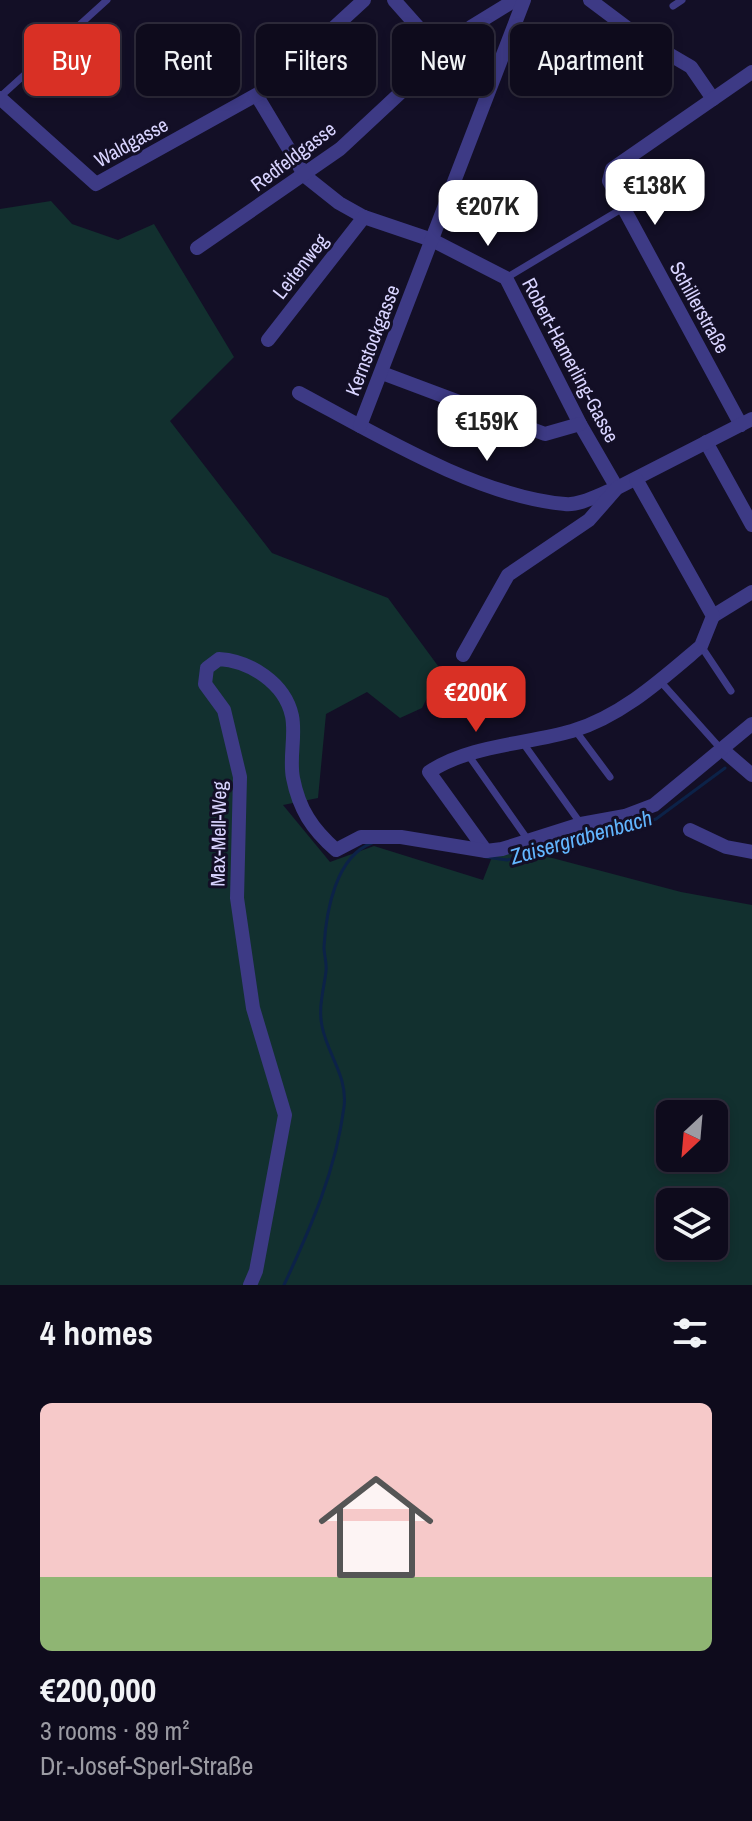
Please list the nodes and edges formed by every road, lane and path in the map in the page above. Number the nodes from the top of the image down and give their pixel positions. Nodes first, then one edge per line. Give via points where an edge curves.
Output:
1 (107, 0) edge
2 (364, 0) edge
3 (394, 0) edge
4 (515, 0) edge
5 (524, 0) edge
6 (590, 0) edge
7 (682, 0) edge
8 (673, 6) dead end
9 (337, 24) edge
10 (415, 24) edge
11 (476, 24) edge
12 (752, 72) edge
13 (257, 96) joint
14 (396, 96) edge
15 (0, 98) edge
16 (713, 99) junction
17 (305, 176) junction
18 (623, 208) junction
19 (364, 217) junction
20 (432, 240) junction
21 (197, 248) dead end
22 (506, 278) junction
23 (268, 340) dead end
24 (382, 373) junction
25 (299, 393) dead end
26 (746, 422) edge
27 (580, 424) junction
28 (360, 426) junction
29 (706, 442) junction
30 (636, 479) junction
31 (617, 488) junction
32 (752, 525) edge
33 (752, 593) edge
34 (713, 616) junction
35 (701, 646) junction
36 (463, 655) dead end
37 (660, 680) junction
38 (731, 691) dead end
39 (752, 724) edge
40 (575, 730) junction
41 (523, 743) junction
42 (723, 750) junction
43 (469, 756) junction
44 (752, 775) edge
45 (610, 777) dead end
46 (581, 824) junction
47 (690, 830) dead end
48 (528, 840) junction
49 (486, 851) junction
50 (752, 852) edge
51 (250, 1285) edge

1 - 15 lane
2 - 9 street, Waldgasse
3 - 10 street
4 - 11 street, Redfeldgasse
5 - 20 street, Kernstockgasse
6 - 16 street via 691,67
7 - 8 lane
12 - 16 street, Schillerstraße
13 - 15 street, Waldgasse via 96,184
13 - 17 street, Robert-Hamerling-Gasse
14 - 17 street, Redfeldgasse
16 - 18 street, Schillerstraße via 612,169 609,181
17 - 19 street, Robert-Hamerling-Gasse
17 - 21 street, Redfeldgasse
18 - 22 lane
18 - 26 street, Schillerstraße
19 - 20 street, Robert-Hamerling-Gasse
19 - 23 street, Leitenweg
20 - 22 street, Robert-Hamerling-Gasse
20 - 24 street, Kernstockgasse
22 - 27 street, Robert-Hamerling-Gasse
24 - 27 street via 545,434
24 - 28 street, Kernstockgasse
25 - 28 street, Kernstockgasse
26 - 29 street, Kernstockgasse
27 - 31 street, Robert-Hamerling-Gasse
28 - 31 street, Kernstockgasse via 509,492 568,505
29 - 30 street, Kernstockgasse
29 - 32 street
30 - 31 street, Kernstockgasse
30 - 34 street
31 - 36 street via 589,520 508,575
33 - 34 street
34 - 35 street
35 - 37 street
35 - 38 lane
37 - 40 street via 619,711
37 - 42 lane
39 - 42 street, Max-Mell-Weg
40 - 41 street
40 - 45 lane
41 - 43 street
41 - 46 lane
42 - 44 street
42 - 46 street, Max-Mell-Weg via 654,805
43 - 48 lane
43 - 49 street via 429,772
46 - 48 street, Max-Mell-Weg
47 - 50 street
48 - 49 street, Max-Mell-Weg
49 - 51 street, Max-Mell-Weg via 401,837 361,837 336,850 311,828 293,777 292,716 283,696 254,666 219,659 207,668 205,684 224,710 240,777 237,898 253,1008 285,1115

